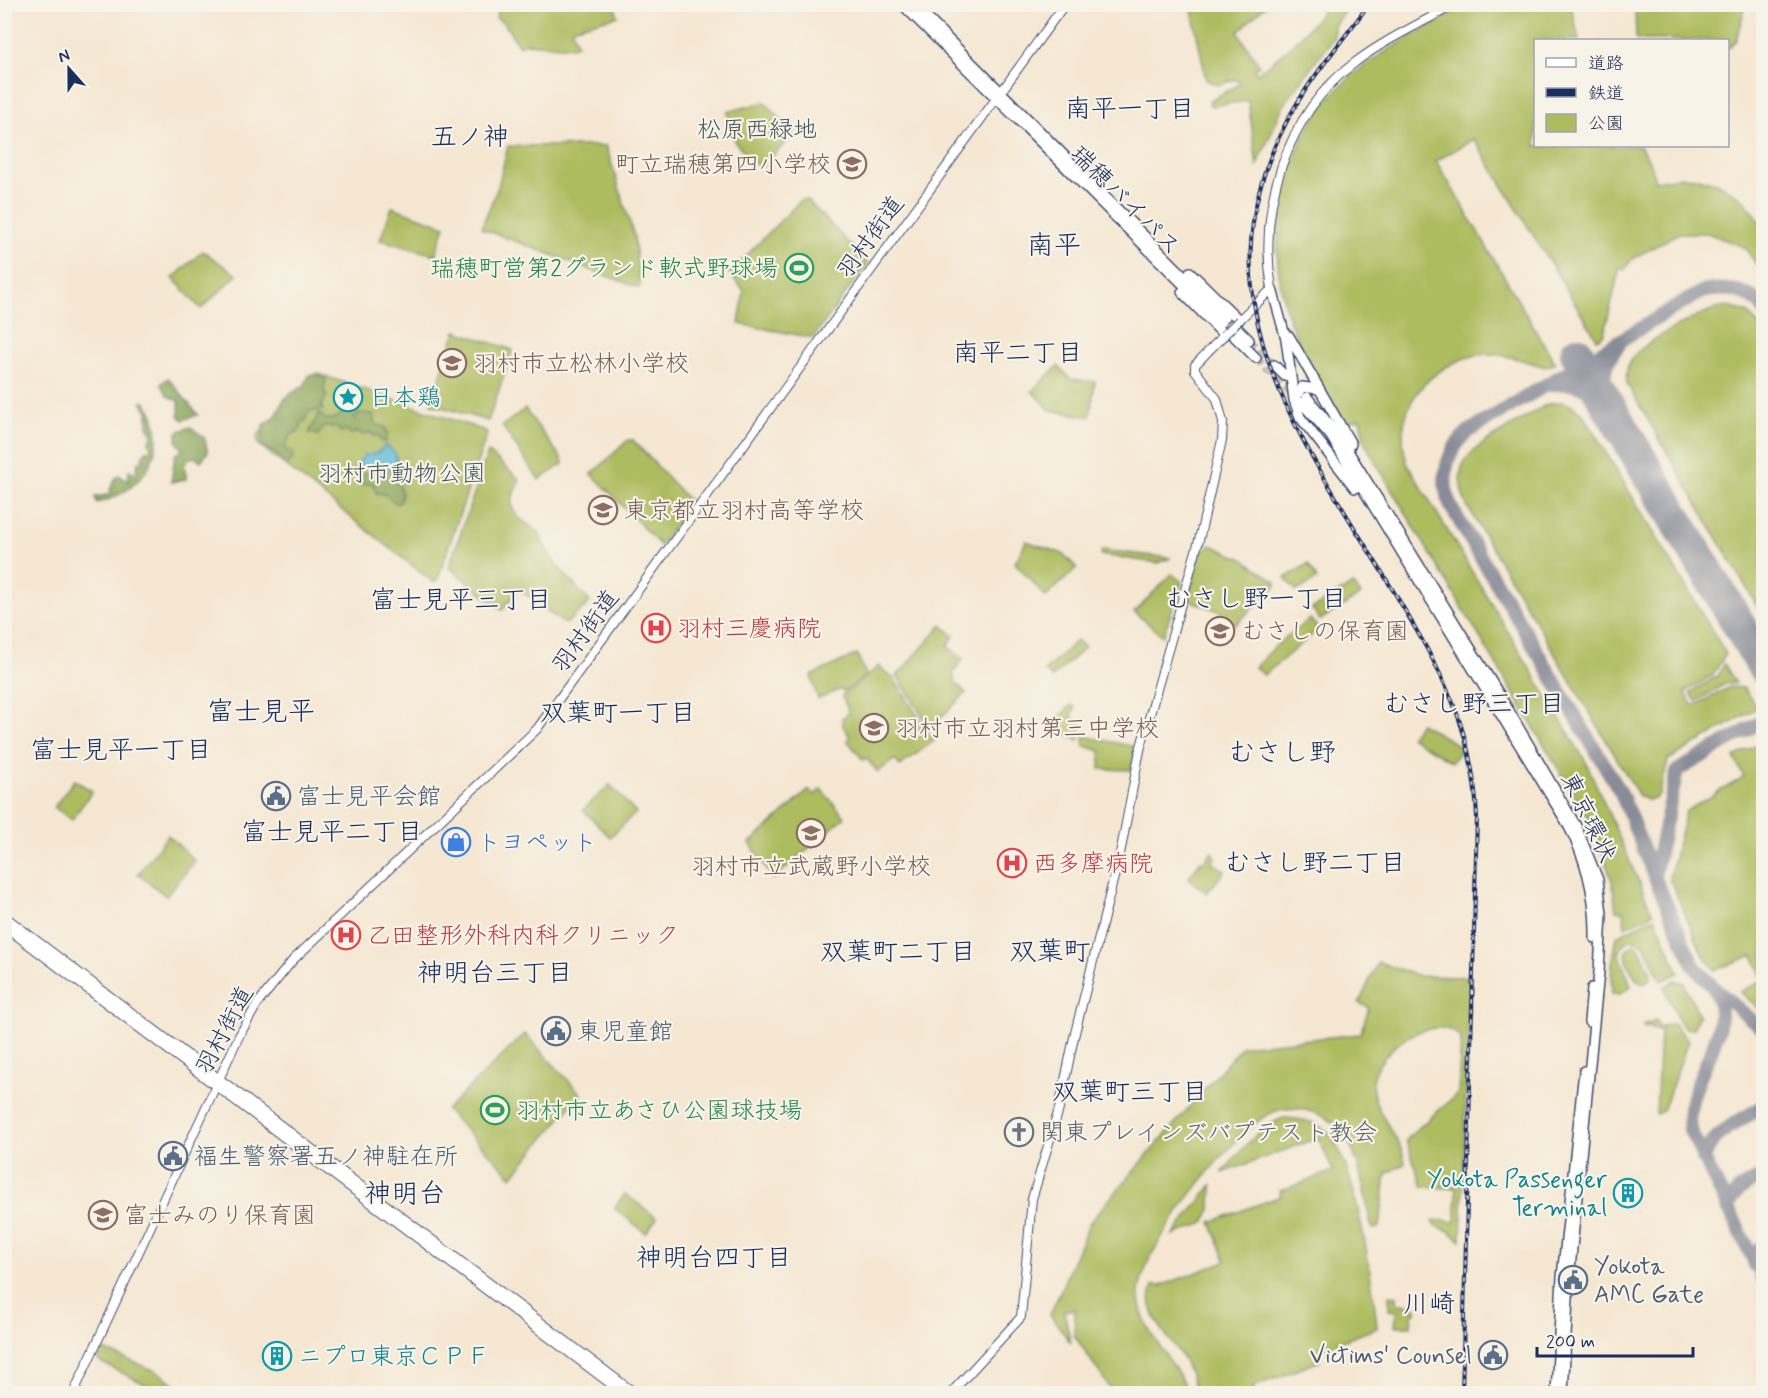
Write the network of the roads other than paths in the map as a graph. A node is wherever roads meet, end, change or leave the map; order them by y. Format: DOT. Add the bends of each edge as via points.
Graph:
graph roads {
  1 [pos="902,4"];
  2 [pos="913,4"];
  3 [pos="1065,4"];
  4 [pos="1456,4"];
  5 [pos="998,95"];
  6 [pos="1053,143"];
  7 [pos="1085,187"];
  8 [pos="1272,289"];
  9 [pos="1233,330"];
  10 [pos="1249,340"];
  11 [pos="1256,358"];
  12 [pos="1274,365"];
  13 [pos="1285,376"];
  14 [pos="1318,389"];
  15 [pos="1301,400"];
  16 [pos="1409,551"];
  17 [pos="4,916"];
  18 [pos="4,926"];
  19 [pos="220,1078"];
  20 [pos="216,1087"];
  21 [pos="73,1394"];
  22 [pos="624,1394"];
  23 [pos="636,1394"];
  24 [pos="950,1394"];
  25 [pos="1556,1394"];
  26 [pos="1563,1394"];
  1 -- 5 [label="highway, 瑞穂バイパス"];
  2 -- 5 [label="highway, 瑞穂バイパス"];
  3 -- 5 [label="main road, 羽村街道"];
  4 -- 8 [label="main road" via="1352,64 1323,92 1302,122 1283,161 1270,212"];
  5 -- 6 [label="highway, 瑞穂バイパス"];
  5 -- 7 [label="highway, 瑞穂バイパス"];
  5 -- 19 [label="main road, 羽村街道" via="537,729 277,976 246,1022"];
  6 -- 7 [label="highway, 瑞穂バイパス" via="1223,319"];
  6 -- 9 [label="highway" via="1117,199"];
  7 -- 9 [label="highway" via="1090,198"];
  8 -- 9 [label="main road"];
  8 -- 14 [label="highway" via="1294,348"];
  8 -- 15 [label="highway, 東京環状"];
  9 -- 10 [label="highway"];
  9 -- 11 [label="highway"];
  9 -- 24 [label="main road" via="1195,365 1220,408 1222,440 1199,540 1140,750 1121,849 1059,1109 1032,1198 1021,1317"];
  12 -- 13 [label="highway"];
  14 -- 15 [label="highway" via="1302,387"];
  14 -- 16 [label="highway" via="1393,515"];
  15 -- 16 [label="highway, 東京環状" via="1340,438"];
  15 -- 25 [label="highway, 東京環状" via="1307,429 1350,481 1396,556 1435,607 1570,826 1584,858 1592,893 1595,948 1562,1277"];
  16 -- 26 [label="highway, 東京環状" via="1576,826 1598,880 1602,914 1599,972 1569,1279"];
  17 -- 19 [label="main road"];
  18 -- 20 [label="main road"];
  19 -- 20 [label="main road, 羽村街道"];
  19 -- 23 [label="main road"];
  20 -- 21 [label="main road, 羽村街道"];
  20 -- 22 [label="main road"];
}
